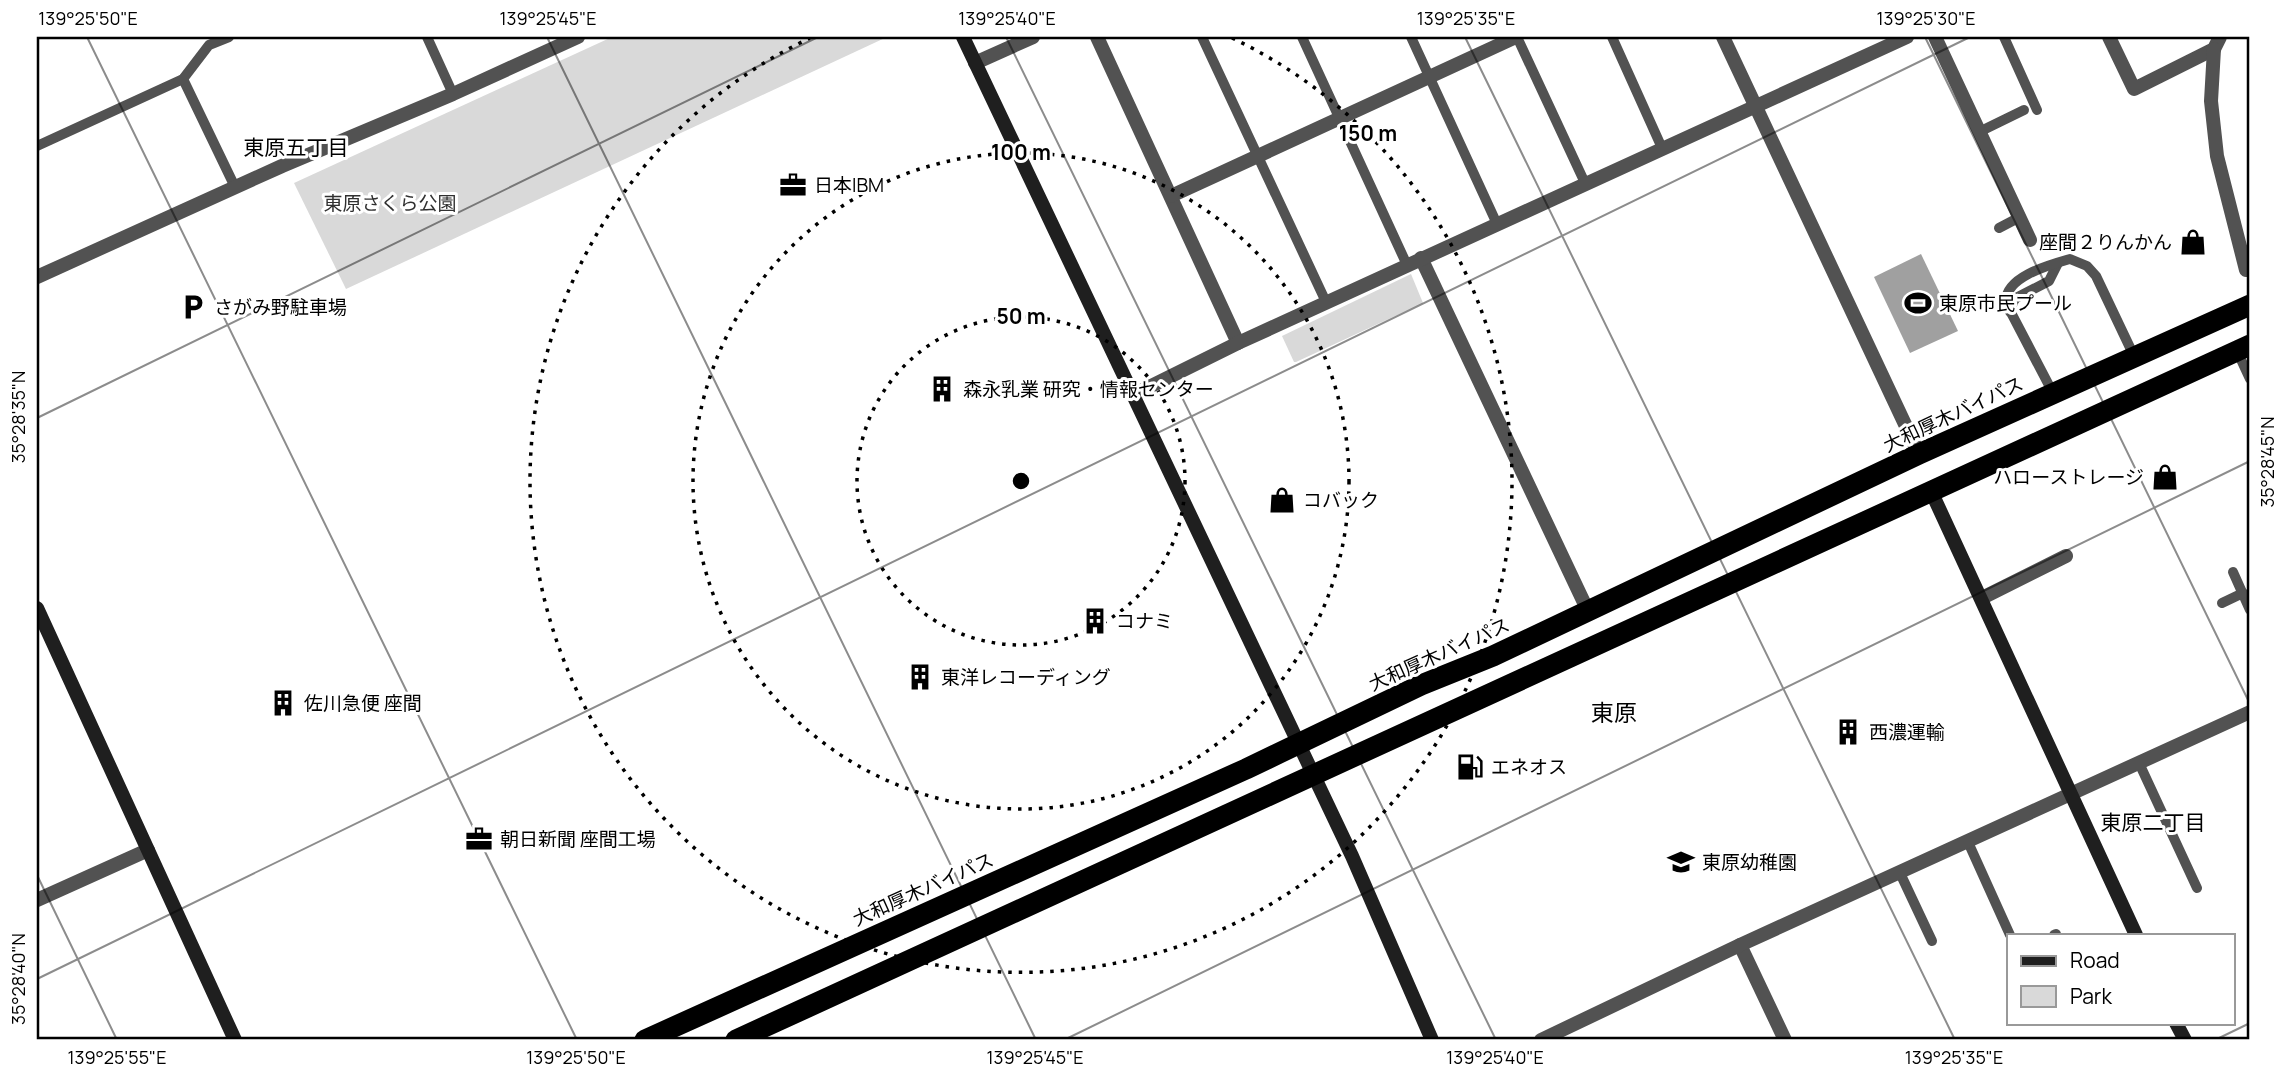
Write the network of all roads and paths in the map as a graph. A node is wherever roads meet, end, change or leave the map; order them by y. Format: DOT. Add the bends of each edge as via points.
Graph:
graph roads {
  1 [pos="229,37"];
  2 [pos="427,37"];
  3 [pos="578,37"];
  4 [pos="963,37"];
  5 [pos="1033,37"];
  6 [pos="1097,37"];
  7 [pos="1202,37"];
  8 [pos="1302,37"];
  9 [pos="1411,37"];
  10 [pos="1517,37"];
  11 [pos="1612,37"];
  12 [pos="1723,37"];
  13 [pos="1935,37"];
  14 [pos="2004,37"];
  15 [pos="2109,37"];
  16 [pos="1901,38"];
  17 [pos="207,41"];
  18 [pos="2217,43"];
  19 [pos="975,63"];
  20 [pos="1430,77"];
  21 [pos="183,79"];
  22 [pos="453,94"];
  23 [pos="1756,107"];
  24 [pos="2024,110"];
  25 [pos="2037,110"];
  26 [pos="1339,118"];
  27 [pos="1981,131"];
  28 [pos="37,146"];
  29 [pos="1662,148"];
  30 [pos="1258,156"];
  31 [pos="1585,183"];
  32 [pos="235,187"];
  33 [pos="1171,196"];
  34 [pos="2020,217"];
  35 [pos="1497,223"];
  36 [pos="1999,228"];
  37 [pos="2030,240"];
  38 [pos="1421,258"];
  39 [pos="1407,265"];
  40 [pos="2250,268"];
  41 [pos="37,277"];
  42 [pos="1326,302"];
  43 [pos="2250,305"];
  44 [pos="1238,342"];
  45 [pos="2244,348"];
  46 [pos="2134,356"];
  47 [pos="2250,379"];
  48 [pos="2053,394"];
  49 [pos="1133,395"];
  50 [pos="1919,454"];
  51 [pos="1931,491"];
  52 [pos="2066,556"];
  53 [pos="2233,572"];
  54 [pos="2242,593"];
  55 [pos="1982,598"];
  56 [pos="2222,603"];
  57 [pos="37,608"];
  58 [pos="2250,610"];
  59 [pos="1588,611"];
  60 [pos="2250,712"];
  61 [pos="1298,744"];
  62 [pos="2139,763"];
  63 [pos="1314,776"];
  64 [pos="2071,795"];
  65 [pos="1968,842"];
  66 [pos="148,849"];
  67 [pos="1900,873"];
  68 [pos="2197,888"];
  69 [pos="37,900"];
  70 [pos="2010,934"];
  71 [pos="2136,934"];
  72 [pos="1932,941"];
  73 [pos="1740,945"];
  74 [pos="2177,1024"];
  75 [pos="235,1040"];
  76 [pos="645,1040"];
  77 [pos="736,1040"];
  78 [pos="1432,1040"];
  79 [pos="1541,1040"];
  80 [pos="1785,1040"];
  81 [pos="2185,1040"];
  1 -- 17 [label="lane"];
  2 -- 22 [label="lane"];
  3 -- 22 [label="street"];
  4 -- 19 [label="street"];
  5 -- 19 [label="street"];
  6 -- 33 [label="street"];
  7 -- 30 [label="lane"];
  8 -- 26 [label="lane"];
  9 -- 20 [label="lane"];
  10 -- 20 [label="street"];
  10 -- 31 [label="lane"];
  11 -- 29 [label="lane"];
  12 -- 23 [label="street"];
  13 -- 27 [label="street"];
  14 -- 25 [label="lane"];
  15 -- 18 [label="street" via="2134,89"];
  16 -- 23 [label="street"];
  17 -- 21 [label="lane"];
  18 -- 40 [label="street" via="2211,101 2217,156 2246,271"];
  19 -- 49 [label="street"];
  20 -- 26 [label="street"];
  20 -- 35 [label="lane"];
  21 -- 28 [label="lane"];
  21 -- 32 [label="lane"];
  22 -- 32 [label="street"];
  23 -- 29 [label="street"];
  23 -- 50 [label="street"];
  24 -- 27 [label="lane"];
  26 -- 30 [label="street"];
  26 -- 39 [label="lane"];
  27 -- 34 [label="street"];
  29 -- 31 [label="street"];
  30 -- 33 [label="street"];
  30 -- 42 [label="lane"];
  31 -- 35 [label="street"];
  32 -- 41 [label="street"];
  33 -- 44 [label="street"];
  34 -- 36 [label="lane"];
  34 -- 37 [label="street"];
  35 -- 38 [label="street"];
  38 -- 39 [label="street"];
  38 -- 59 [label="street"];
  39 -- 42 [label="street"];
  42 -- 44 [label="street"];
  43 -- 46 [label="highway, 大和厚木バイパス"];
  44 -- 49 [label="street"];
  45 -- 47 [label="lane"];
  45 -- 51 [label="highway"];
  46 -- 48 [label="highway, 大和厚木バイパス"];
  46 -- 48 [label="lane" via="2092,271 2075,260 2011,284 2006,297 2011,312"];
  48 -- 50 [label="highway, 大和厚木バイパス"];
  49 -- 61 [label="street"];
  50 -- 59 [label="highway, 大和厚木バイパス"];
  51 -- 55 [label="street"];
  51 -- 63 [label="highway"];
  52 -- 55 [label="street"];
  53 -- 54 [label="lane"];
  54 -- 56 [label="lane"];
  54 -- 58 [label="lane"];
  55 -- 64 [label="street"];
  57 -- 66 [label="street"];
  59 -- 61 [label="highway, 大和厚木バイパス"];
  60 -- 62 [label="street"];
  61 -- 63 [label="street"];
  61 -- 76 [label="highway, 大和厚木バイパス"];
  62 -- 64 [label="street"];
  62 -- 68 [label="lane"];
  63 -- 77 [label="highway"];
  63 -- 78 [label="street"];
  64 -- 65 [label="street"];
  64 -- 71 [label="street"];
  65 -- 67 [label="street"];
  65 -- 70 [label="lane"];
  66 -- 69 [label="street"];
  66 -- 75 [label="street"];
  67 -- 72 [label="lane"];
  67 -- 73 [label="street"];
  73 -- 79 [label="street"];
  73 -- 80 [label="street"];
  74 -- 81 [label="street"];
}
